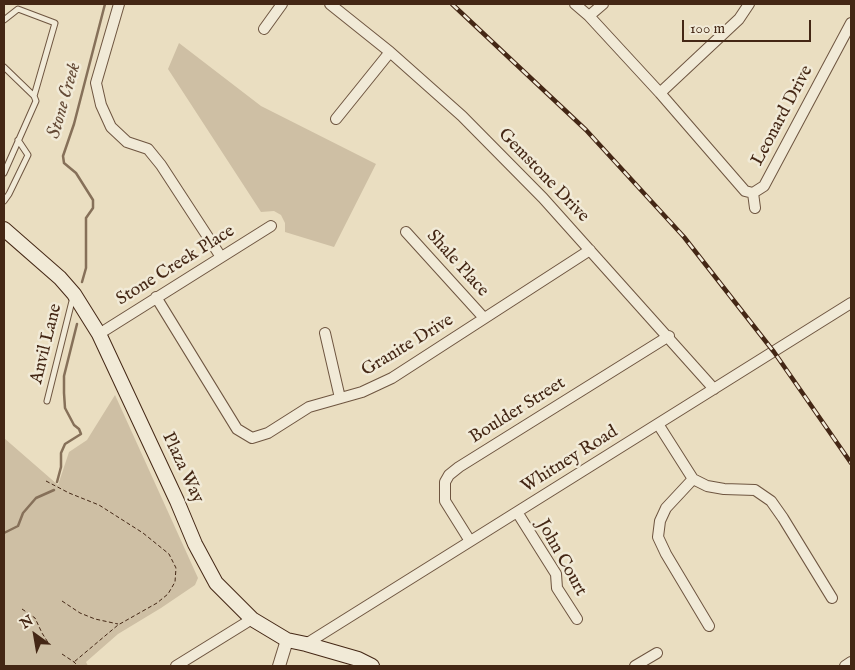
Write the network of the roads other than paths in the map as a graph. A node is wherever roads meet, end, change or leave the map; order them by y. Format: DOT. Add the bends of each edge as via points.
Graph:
graph roads {
  1 [pos="119,4"];
  2 [pos="282,4"];
  3 [pos="330,4"];
  4 [pos="575,4"];
  5 [pos="603,4"];
  6 [pos="749,4"];
  7 [pos="589,16"];
  8 [pos="4,20"];
  9 [pos="851,23"];
  10 [pos="264,29"];
  11 [pos="390,52"];
  12 [pos="4,67"];
  13 [pos="660,93"];
  14 [pos="34,96"];
  15 [pos="336,119"];
  16 [pos="18,140"];
  17 [pos="4,173"];
  18 [pos="754,193"];
  19 [pos="4,201"];
  20 [pos="755,208"];
  21 [pos="271,226"];
  22 [pos="4,229"];
  23 [pos="406,232"];
  24 [pos="590,250"];
  25 [pos="221,257"];
  26 [pos="74,294"];
  27 [pos="156,297"];
  28 [pos="851,303"];
  29 [pos="484,318"];
  30 [pos="99,334"];
  31 [pos="325,334"];
  32 [pos="669,336"];
  33 [pos="714,389"];
  34 [pos="340,398"];
  35 [pos="47,401"];
  36 [pos="658,424"];
  37 [pos="693,479"];
  38 [pos="517,512"];
  39 [pos="470,541"];
  40 [pos="832,598"];
  41 [pos="252,619"];
  42 [pos="576,619"];
  43 [pos="709,626"];
  44 [pos="287,640"];
  45 [pos="306,644"];
  46 [pos="657,653"];
  47 [pos="851,662"];
  48 [pos="176,666"];
  49 [pos="279,666"];
  50 [pos="372,666"];
  51 [pos="635,666"];
  52 [pos="845,666"];
  1 -- 25 [label="street" via="96,83 101,105 111,127 126,142 148,149 161,165"];
  2 -- 10 [label="street"];
  3 -- 11 [label="street, Gemstone Drive"];
  4 -- 7 [label="street, Leonard Drive"];
  5 -- 7 [label="street"];
  6 -- 13 [label="street" via="739,20"];
  7 -- 13 [label="street, Leonard Drive"];
  8 -- 14 [label="lane" via="18,9 55,22"];
  9 -- 18 [label="street, Leonard Drive" via="764,186"];
  11 -- 15 [label="street"];
  11 -- 24 [label="street, Gemstone Drive" via="462,116 544,198"];
  12 -- 14 [label="lane"];
  13 -- 18 [label="street, Leonard Drive" via="745,191"];
  14 -- 16 [label="lane" via="36,101"];
  16 -- 17 [label="lane"];
  16 -- 19 [label="lane" via="28,155"];
  18 -- 20 [label="street"];
  21 -- 25 [label="street, Stone Creek Place"];
  22 -- 26 [label="main road, Plaza Way"];
  23 -- 29 [label="street, Shale Place"];
  24 -- 29 [label="street, Granite Drive"];
  24 -- 32 [label="street, Gemstone Drive"];
  25 -- 27 [label="street, Stone Creek Place"];
  26 -- 30 [label="main road, Plaza Way"];
  26 -- 35 [label="lane, Anvil Lane"];
  27 -- 30 [label="street, Stone Creek Place"];
  27 -- 34 [label="street, Granite Drive" via="237,429 252,438 268,433 309,407"];
  28 -- 33 [label="street, Whitney Road"];
  29 -- 34 [label="street, Granite Drive" via="392,378"];
  30 -- 41 [label="main road, Plaza Way" via="195,544 216,583"];
  31 -- 34 [label="street"];
  32 -- 33 [label="street, Gemstone Drive"];
  32 -- 39 [label="street, Boulder Street" via="449,475 445,482 445,501"];
  33 -- 36 [label="street, Whitney Road"];
  36 -- 37 [label="street"];
  36 -- 38 [label="street, Whitney Road"];
  37 -- 40 [label="street" via="707,486 755,490 771,501"];
  37 -- 43 [label="street" via="666,508 658,537"];
  38 -- 39 [label="street, Whitney Road"];
  38 -- 42 [label="street, John Court" via="556,574 557,588"];
  39 -- 45 [label="street, Whitney Road"];
  41 -- 44 [label="main road, Plaza Way"];
  41 -- 48 [label="street"];
  44 -- 45 [label="main road, Plaza Way"];
  44 -- 49 [label="street"];
  45 -- 50 [label="main road, Plaza Way"];
  46 -- 51 [label="street"];
  47 -- 52 [label="street"];
}
